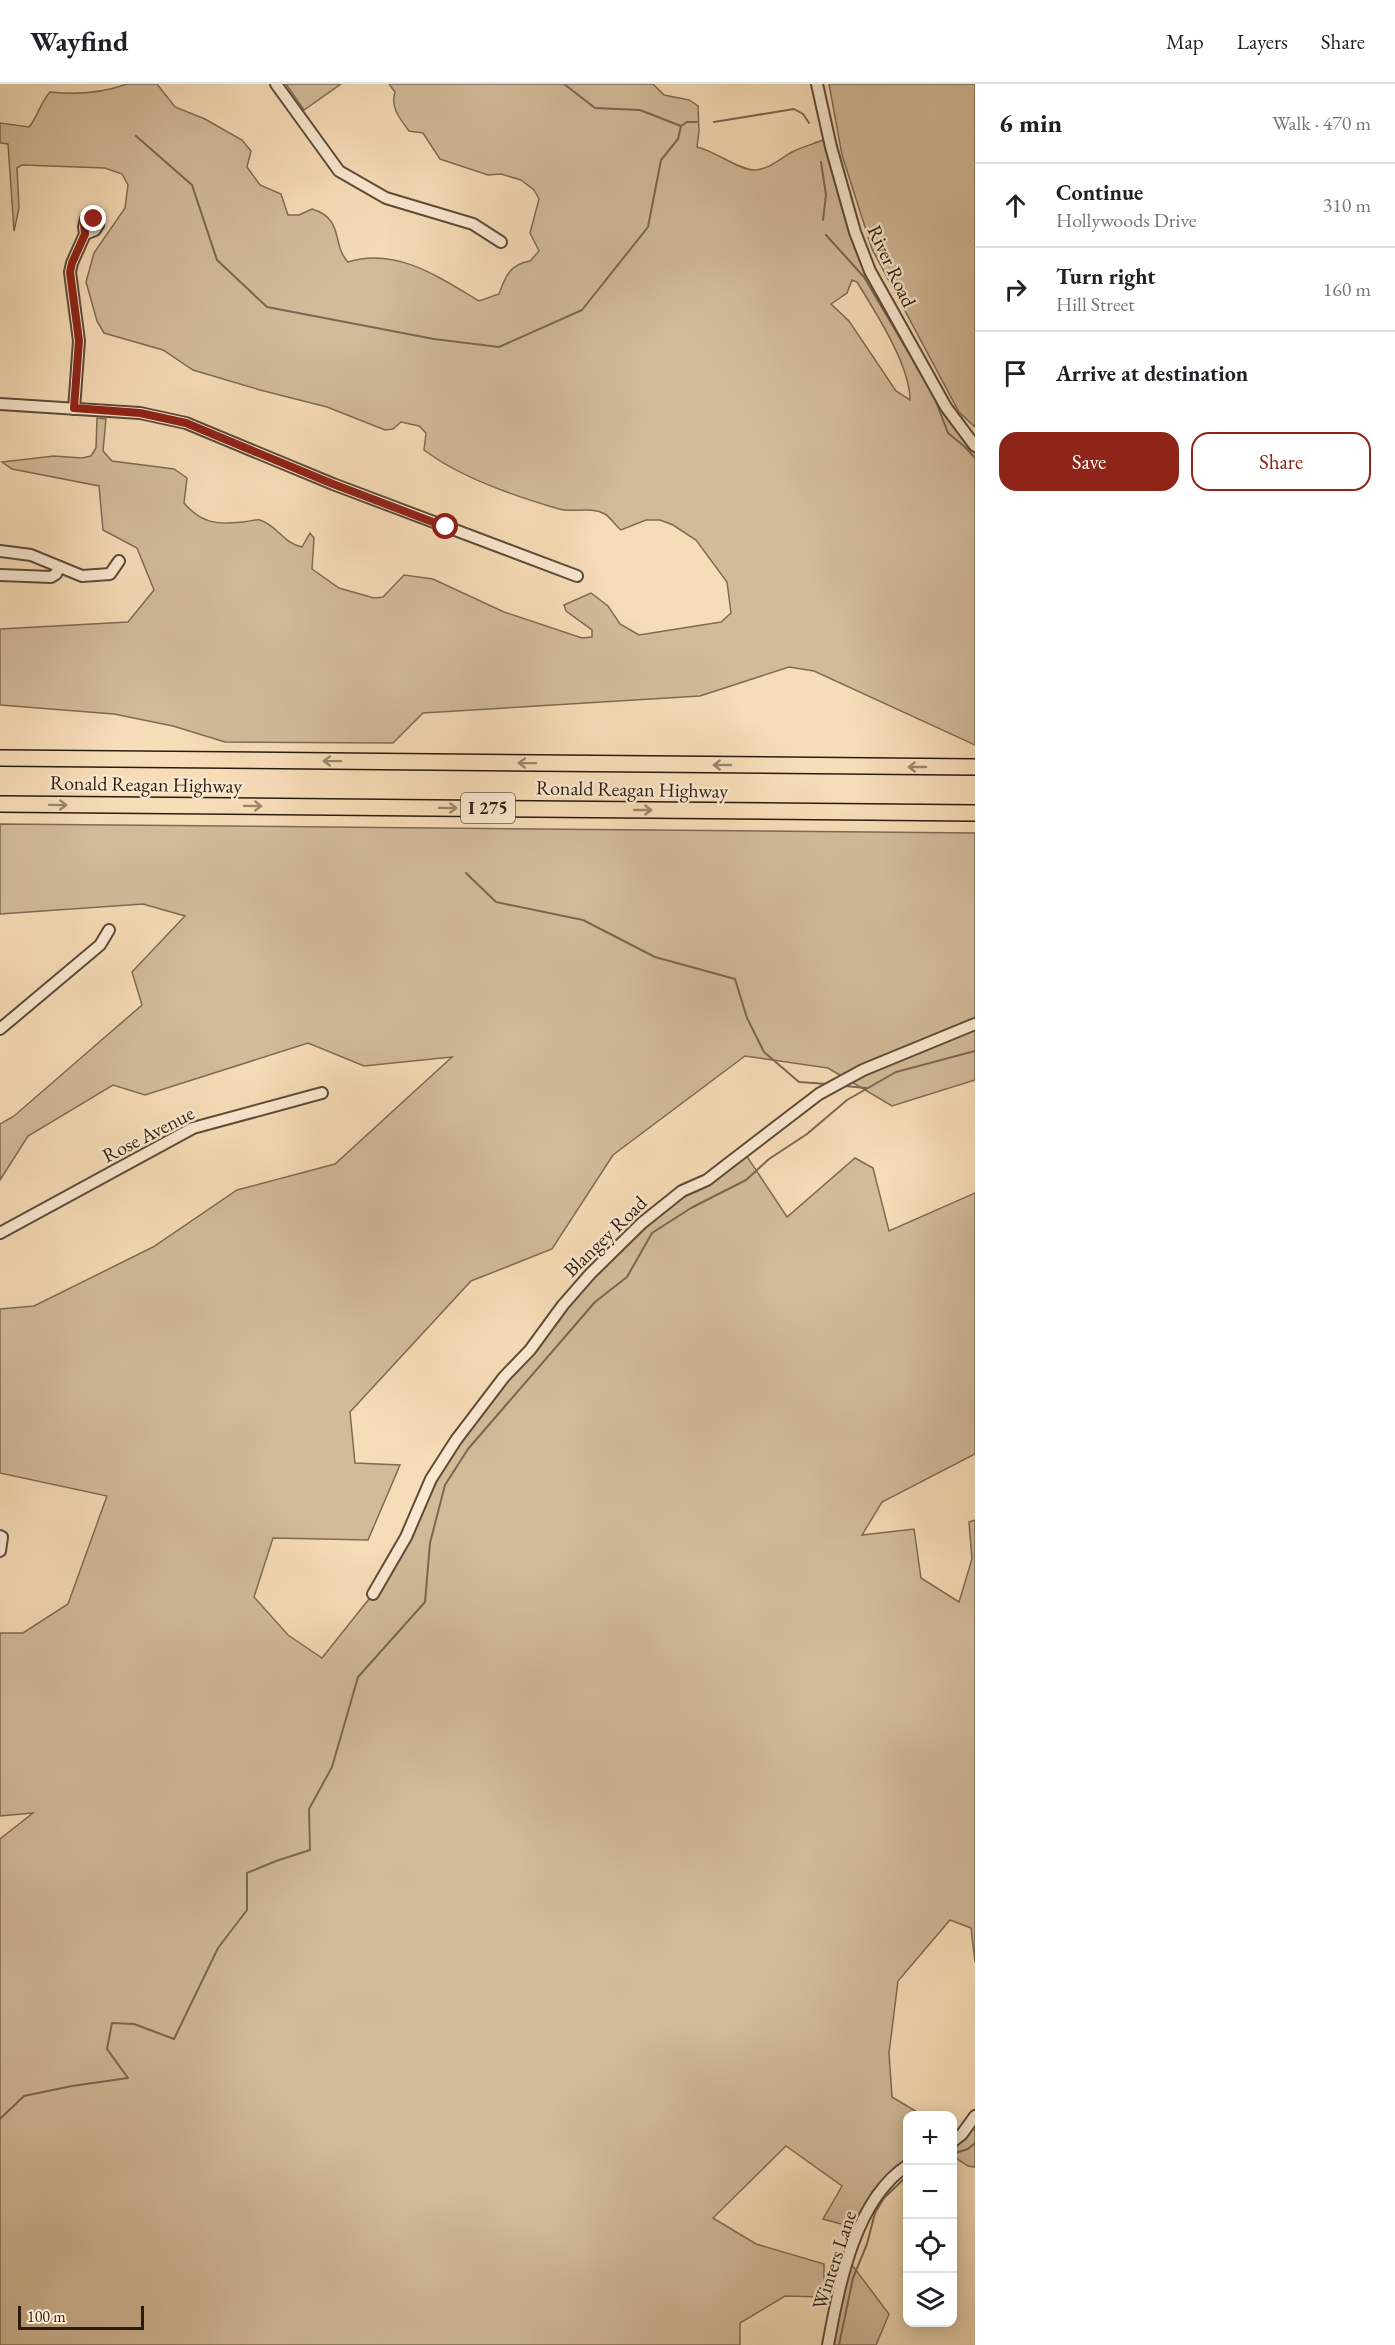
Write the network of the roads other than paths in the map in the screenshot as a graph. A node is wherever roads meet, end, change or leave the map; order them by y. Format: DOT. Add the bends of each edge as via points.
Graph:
graph roads {
  1 [pos="276,84"];
  2 [pos="817,84"];
  3 [pos="85,234"];
  4 [pos="501,242"];
  5 [pos="0,404"];
  6 [pos="74,408"];
  7 [pos="975,446"];
  8 [pos="0,551"];
  9 [pos="38,558"];
  10 [pos="119,561"];
  11 [pos="59,567"];
  12 [pos="0,575"];
  13 [pos="37,576"];
  14 [pos="577,576"];
  15 [pos="0,758"];
  16 [pos="975,767"];
  17 [pos="0,804"];
  18 [pos="975,813"];
  19 [pos="109,930"];
  20 [pos="975,1024"];
  21 [pos="0,1029"];
  22 [pos="322,1093"];
  23 [pos="0,1233"];
  24 [pos="0,1536"];
  25 [pos="0,1551"];
  26 [pos="373,1594"];
  27 [pos="975,2116"];
  28 [pos="957,2138"];
  29 [pos="903,2169"];
  30 [pos="828,2345"];
  1 -- 4 [label="street" via="343,174 389,199 473,224"];
  2 -- 7 [label="street, River Road" via="855,232 870,271 946,407"];
  3 -- 6 [label="street" via="70,272 79,341"];
  5 -- 6 [label="street"];
  6 -- 14 [label="street" via="140,413 186,423 333,484"];
  8 -- 9 [label="street"];
  9 -- 11 [label="street"];
  9 -- 13 [label="street"];
  10 -- 11 [label="street" via="113,573 94,576 77,575"];
  11 -- 13 [label="street" via="51,577"];
  12 -- 13 [label="street"];
  16 -- 15 [label="highway, Ronald Reagan Highway, one-way"];
  17 -- 18 [label="highway, Ronald Reagan Highway / I 275, one-way"];
  19 -- 21 [label="street" via="100,945"];
  20 -- 26 [label="street, Blangey Road" via="863,1070 819,1094 707,1180 682,1191 642,1223 563,1305 456,1440 431,1479 406,1537"];
  22 -- 23 [label="street, Rose Avenue" via="193,1128"];
  24 -- 25 [label="street"];
  27 -- 28 [label="street"];
  29 -- 30 [label="street, Winters Lane" via="879,2193 861,2224"];
}
